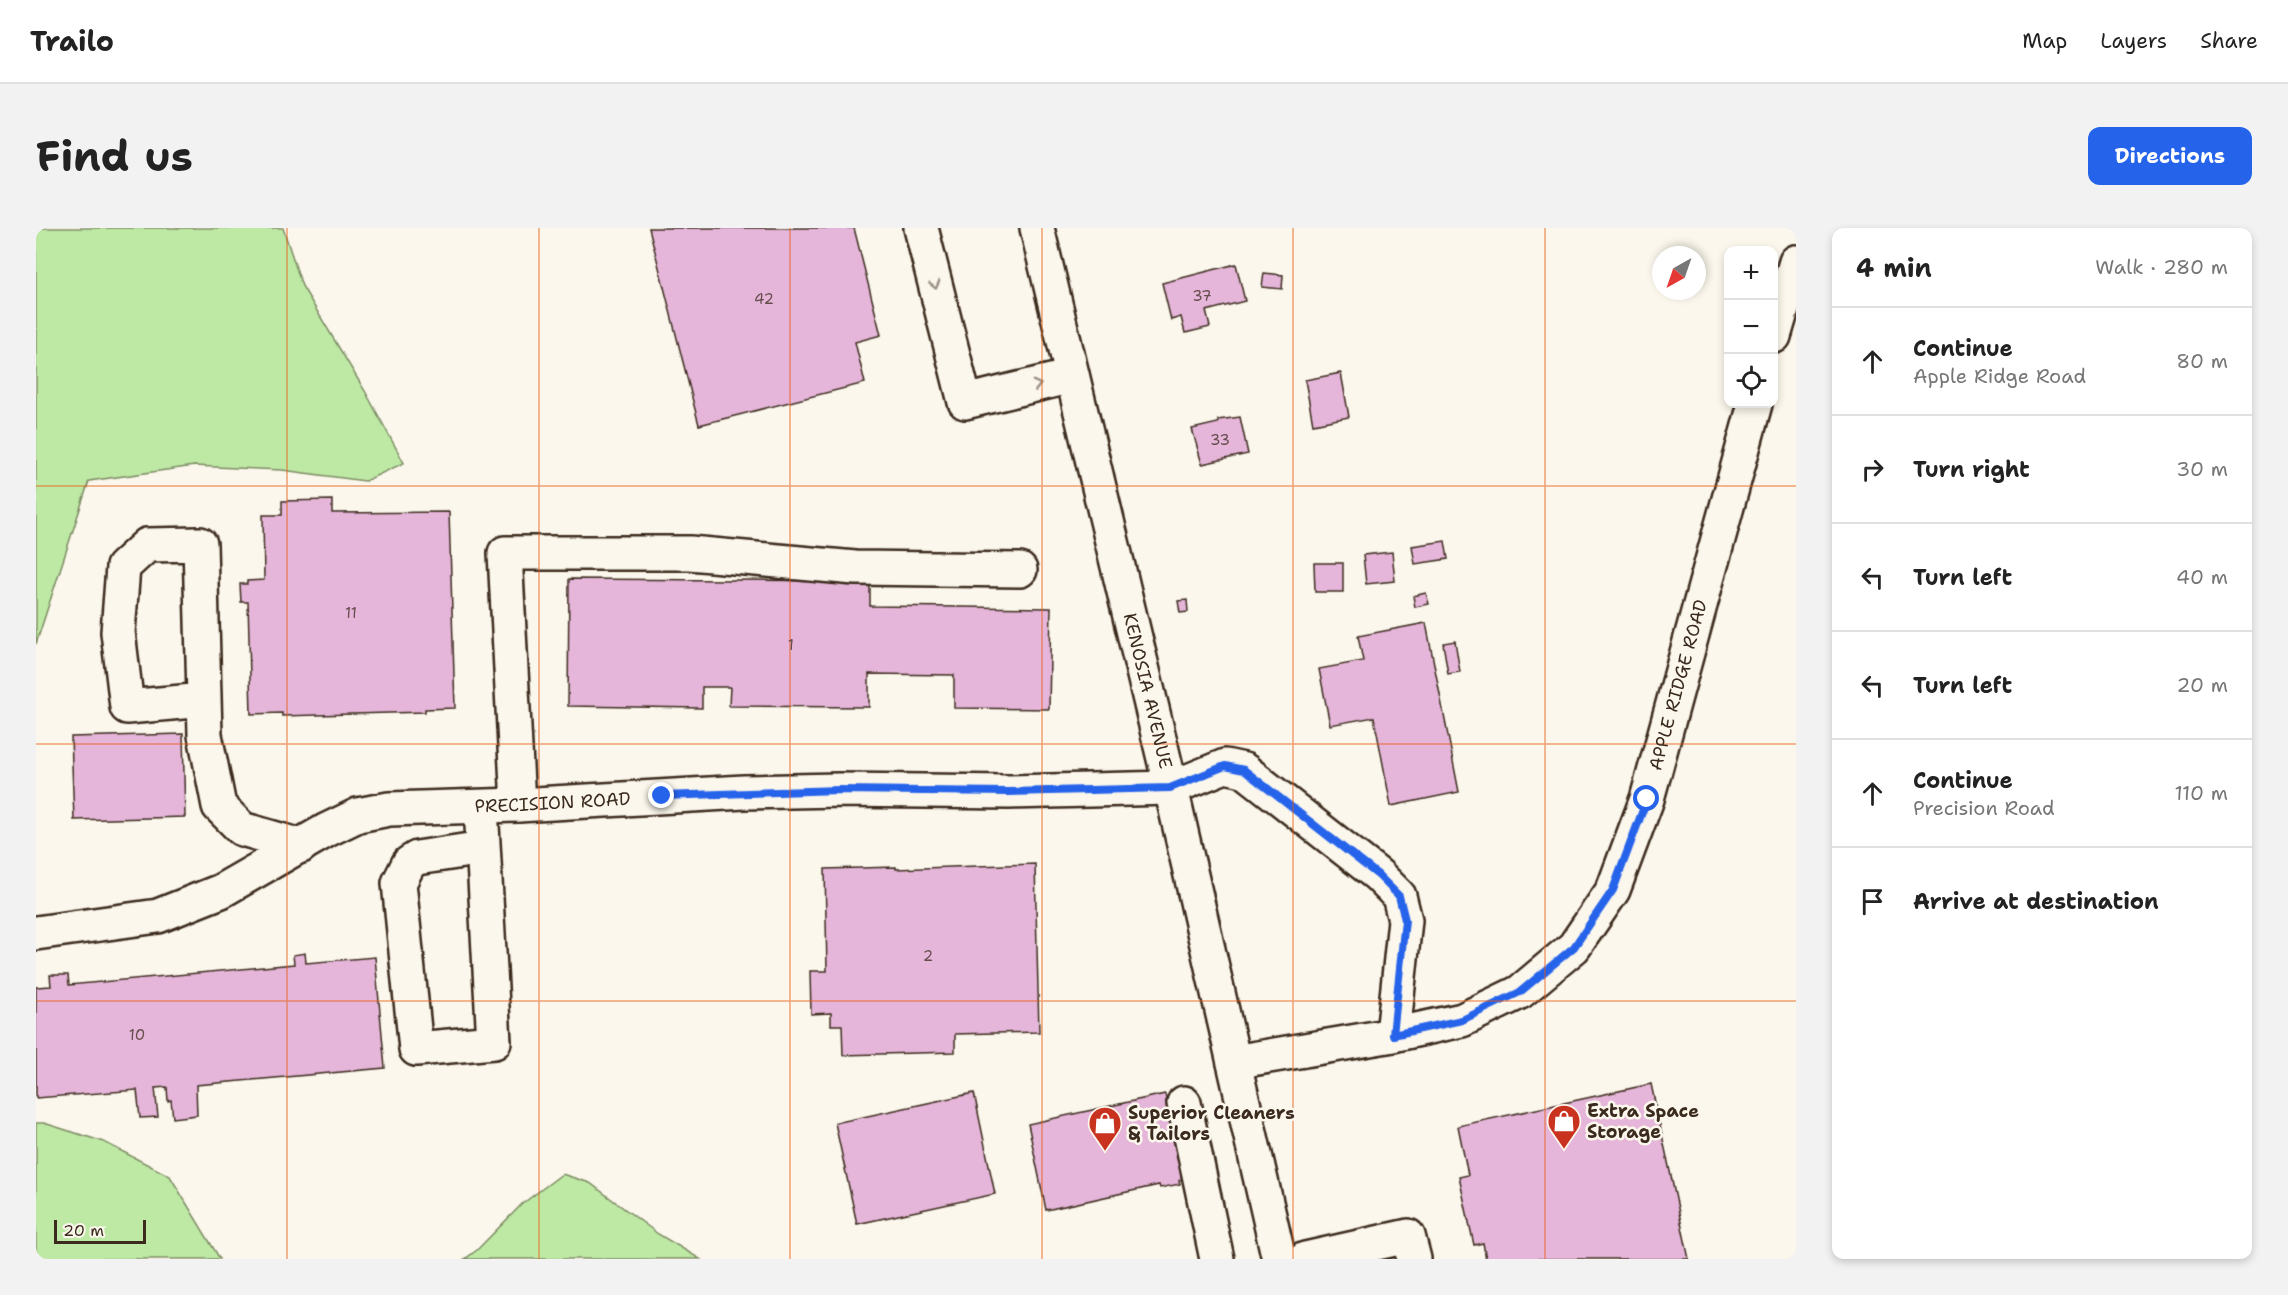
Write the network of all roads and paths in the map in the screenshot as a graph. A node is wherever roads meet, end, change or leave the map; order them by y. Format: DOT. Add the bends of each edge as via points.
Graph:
graph roads {
  1 [pos="921,228"];
  2 [pos="1037,228"];
  3 [pos="1796,262"];
  4 [pos="1778,320"];
  5 [pos="1072,376"];
  6 [pos="1754,408"];
  7 [pos="1020,570"];
  8 [pos="204,700"];
  9 [pos="1170,788"];
  10 [pos="518,806"];
  11 [pos="481,807"];
  12 [pos="301,846"];
  13 [pos="483,848"];
  14 [pos="36,933"];
  15 [pos="1393,1035"];
  16 [pos="1234,1062"];
  17 [pos="1184,1103"];
  18 [pos="1217,1259"];
  19 [pos="1279,1259"];
  20 [pos="1305,1259"];
  21 [pos="1414,1259"];
  1 -- 5 [label="street, one-way" via="965,402"];
  2 -- 5 [label="street, KENOSIA AVENUE"];
  3 -- 4 [label="street"];
  5 -- 9 [label="street, KENOSIA AVENUE"];
  6 -- 15 [label="street, APPLE RIDGE ROAD" via="1647,799 1613,890 1574,947 1520,992 1462,1020"];
  7 -- 10 [label="street" via="855,568 690,553 505,553"];
  8 -- 8 [label="street" via="200,544 147,545 123,567 118,632 127,708"];
  8 -- 12 [label="street" via="205,735 219,806 242,829"];
  9 -- 10 [label="street, PRECISION ROAD" via="744,792"];
  9 -- 15 [label="street" via="1225,766 1244,770 1378,875 1399,896 1405,920"];
  9 -- 16 [label="street, KENOSIA AVENUE"];
  10 -- 11 [label="street, PRECISION ROAD"];
  11 -- 12 [label="street, PRECISION ROAD" via="390,809 358,815"];
  11 -- 13 [label="street"];
  12 -- 14 [label="street, PRECISION ROAD" via="221,891 158,916"];
  13 -- 13 [label="street" via="494,1042 416,1049 399,883 409,863 417,858"];
  15 -- 16 [label="street, APPLE RIDGE ROAD"];
  16 -- 19 [label="street, KENOSIA AVENUE"];
  17 -- 18 [label="street"];
  20 -- 21 [label="street" via="1408,1236"];
}
